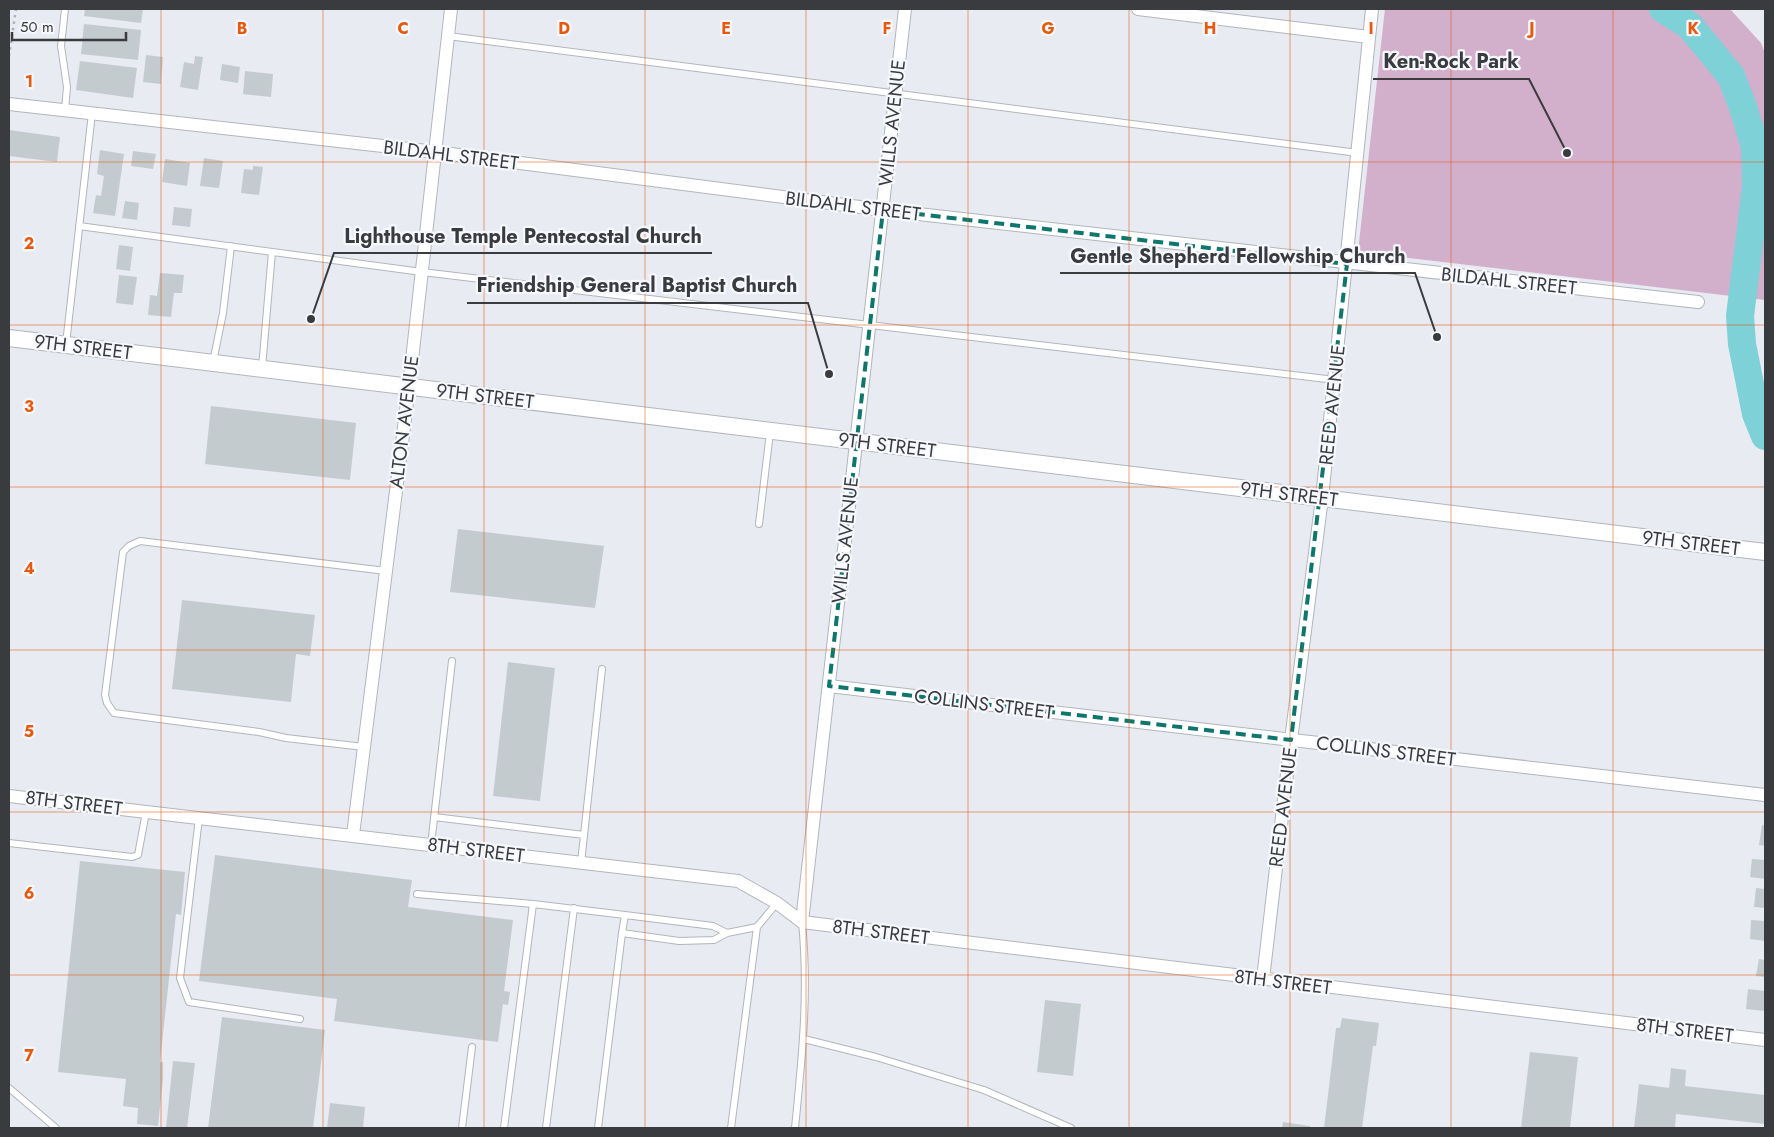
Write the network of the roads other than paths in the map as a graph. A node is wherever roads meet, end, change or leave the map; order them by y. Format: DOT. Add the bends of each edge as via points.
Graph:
graph roads {
  1 [pos="65,9"];
  2 [pos="451,9"];
  3 [pos="905,9"];
  4 [pos="1138,9"];
  5 [pos="1372,9"];
  6 [pos="448,36"];
  7 [pos="1369,37"];
  8 [pos="896,94"];
  9 [pos="9,104"];
  10 [pos="64,110"];
  11 [pos="92,113"];
  12 [pos="436,152"];
  13 [pos="1358,152"];
  14 [pos="883,210"];
  15 [pos="79,226"];
  16 [pos="231,246"];
  17 [pos="272,252"];
  18 [pos="1347,264"];
  19 [pos="422,272"];
  20 [pos="1698,302"];
  21 [pos="870,325"];
  22 [pos="9,338"];
  23 [pos="66,345"];
  24 [pos="213,363"];
  25 [pos="262,369"];
  26 [pos="1335,380"];
  27 [pos="408,387"];
  28 [pos="771,431"];
  29 [pos="856,441"];
  30 [pos="1322,498"];
  31 [pos="759,524"];
  32 [pos="1765,552"];
  33 [pos="386,571"];
  34 [pos="452,661"];
  35 [pos="602,669"];
  36 [pos="829,686"];
  37 [pos="1291,740"];
  38 [pos="364,747"];
  39 [pos="1765,795"];
  40 [pos="9,796"];
  41 [pos="146,812"];
  42 [pos="434,817"];
  43 [pos="199,818"];
  44 [pos="584,835"];
  45 [pos="353,836"];
  46 [pos="9,842"];
  47 [pos="431,845"];
  48 [pos="581,862"];
  49 [pos="417,894"];
  50 [pos="777,902"];
  51 [pos="533,904"];
  52 [pos="574,908"];
  53 [pos="625,915"];
  54 [pos="802,922"];
  55 [pos="757,927"];
  56 [pos="622,933"];
  57 [pos="727,933"];
  58 [pos="1263,979"];
  59 [pos="300,1019"];
  60 [pos="804,1039"];
  61 [pos="1765,1040"];
  62 [pos="472,1047"];
  63 [pos="9,1088"];
  64 [pos="56,1128"];
  65 [pos="462,1128"];
  66 [pos="504,1128"];
  67 [pos="546,1128"];
  68 [pos="598,1128"];
  69 [pos="731,1128"];
  70 [pos="795,1128"];
  71 [pos="1072,1128"];
  1 -- 10 [label="lane" via="61,46 67,87"];
  2 -- 6 [label="street, ALTON AVENUE"];
  3 -- 8 [label="street, WILLS AVENUE"];
  4 -- 7 [label="street"];
  5 -- 7 [label="street, REED AVENUE"];
  6 -- 8 [label="lane"];
  6 -- 12 [label="street, ALTON AVENUE"];
  7 -- 13 [label="street, REED AVENUE"];
  8 -- 13 [label="lane"];
  8 -- 14 [label="street, WILLS AVENUE"];
  9 -- 10 [label="street, BILDAHL STREET"];
  10 -- 11 [label="street, BILDAHL STREET"];
  11 -- 12 [label="street, BILDAHL STREET"];
  11 -- 15 [label="lane"];
  12 -- 14 [label="street, BILDAHL STREET"];
  12 -- 19 [label="street, ALTON AVENUE"];
  13 -- 18 [label="street, REED AVENUE"];
  14 -- 18 [label="street, BILDAHL STREET"];
  14 -- 21 [label="street, WILLS AVENUE"];
  15 -- 16 [label="lane"];
  15 -- 23 [label="lane"];
  16 -- 17 [label="lane"];
  16 -- 24 [label="lane"];
  17 -- 19 [label="lane"];
  17 -- 25 [label="lane"];
  18 -- 20 [label="street, BILDAHL STREET"];
  18 -- 26 [label="street, REED AVENUE"];
  19 -- 21 [label="lane"];
  19 -- 27 [label="street, ALTON AVENUE"];
  21 -- 26 [label="lane"];
  21 -- 29 [label="street, WILLS AVENUE"];
  22 -- 23 [label="street, 9TH STREET"];
  23 -- 24 [label="street, 9TH STREET"];
  24 -- 25 [label="street, 9TH STREET"];
  25 -- 27 [label="street, 9TH STREET"];
  26 -- 30 [label="street, REED AVENUE"];
  27 -- 28 [label="street, 9TH STREET"];
  27 -- 33 [label="street, ALTON AVENUE"];
  28 -- 29 [label="street, 9TH STREET"];
  28 -- 31 [label="lane"];
  29 -- 30 [label="street, 9TH STREET"];
  29 -- 36 [label="street, WILLS AVENUE"];
  30 -- 32 [label="street, 9TH STREET"];
  30 -- 37 [label="street, REED AVENUE"];
  33 -- 38 [label="street, ALTON AVENUE"];
  33 -- 38 [label="lane" via="140,541 123,552 105,695 114,713"];
  34 -- 42 [label="lane"];
  35 -- 44 [label="lane"];
  36 -- 37 [label="street, COLLINS STREET"];
  36 -- 54 [label="street, WILLS AVENUE"];
  37 -- 39 [label="street, COLLINS STREET"];
  37 -- 58 [label="street, REED AVENUE"];
  38 -- 45 [label="street, ALTON AVENUE"];
  40 -- 41 [label="street, 8TH STREET"];
  41 -- 43 [label="street, 8TH STREET"];
  41 -- 46 [label="lane" via="138,856"];
  42 -- 44 [label="lane"];
  42 -- 47 [label="lane"];
  43 -- 45 [label="street, 8TH STREET"];
  43 -- 59 [label="lane" via="180,978 189,1002"];
  44 -- 48 [label="lane"];
  45 -- 47 [label="street, 8TH STREET"];
  47 -- 48 [label="street, 8TH STREET"];
  48 -- 50 [label="street, 8TH STREET" via="738,881"];
  49 -- 51 [label="lane"];
  50 -- 54 [label="street, 8TH STREET"];
  50 -- 55 [label="lane"];
  51 -- 52 [label="lane"];
  51 -- 66 [label="lane"];
  52 -- 53 [label="lane"];
  52 -- 67 [label="lane"];
  53 -- 56 [label="lane"];
  53 -- 57 [label="lane" via="713,926"];
  54 -- 58 [label="street, 8TH STREET"];
  54 -- 60 [label="lane" via="806,961"];
  55 -- 57 [label="lane"];
  55 -- 69 [label="lane"];
  56 -- 57 [label="lane" via="679,941 714,940"];
  56 -- 68 [label="lane"];
  58 -- 61 [label="street, 8TH STREET"];
  60 -- 70 [label="lane"];
  60 -- 71 [label="lane" via="984,1090"];
  62 -- 65 [label="lane"];
  63 -- 64 [label="lane"];
}
